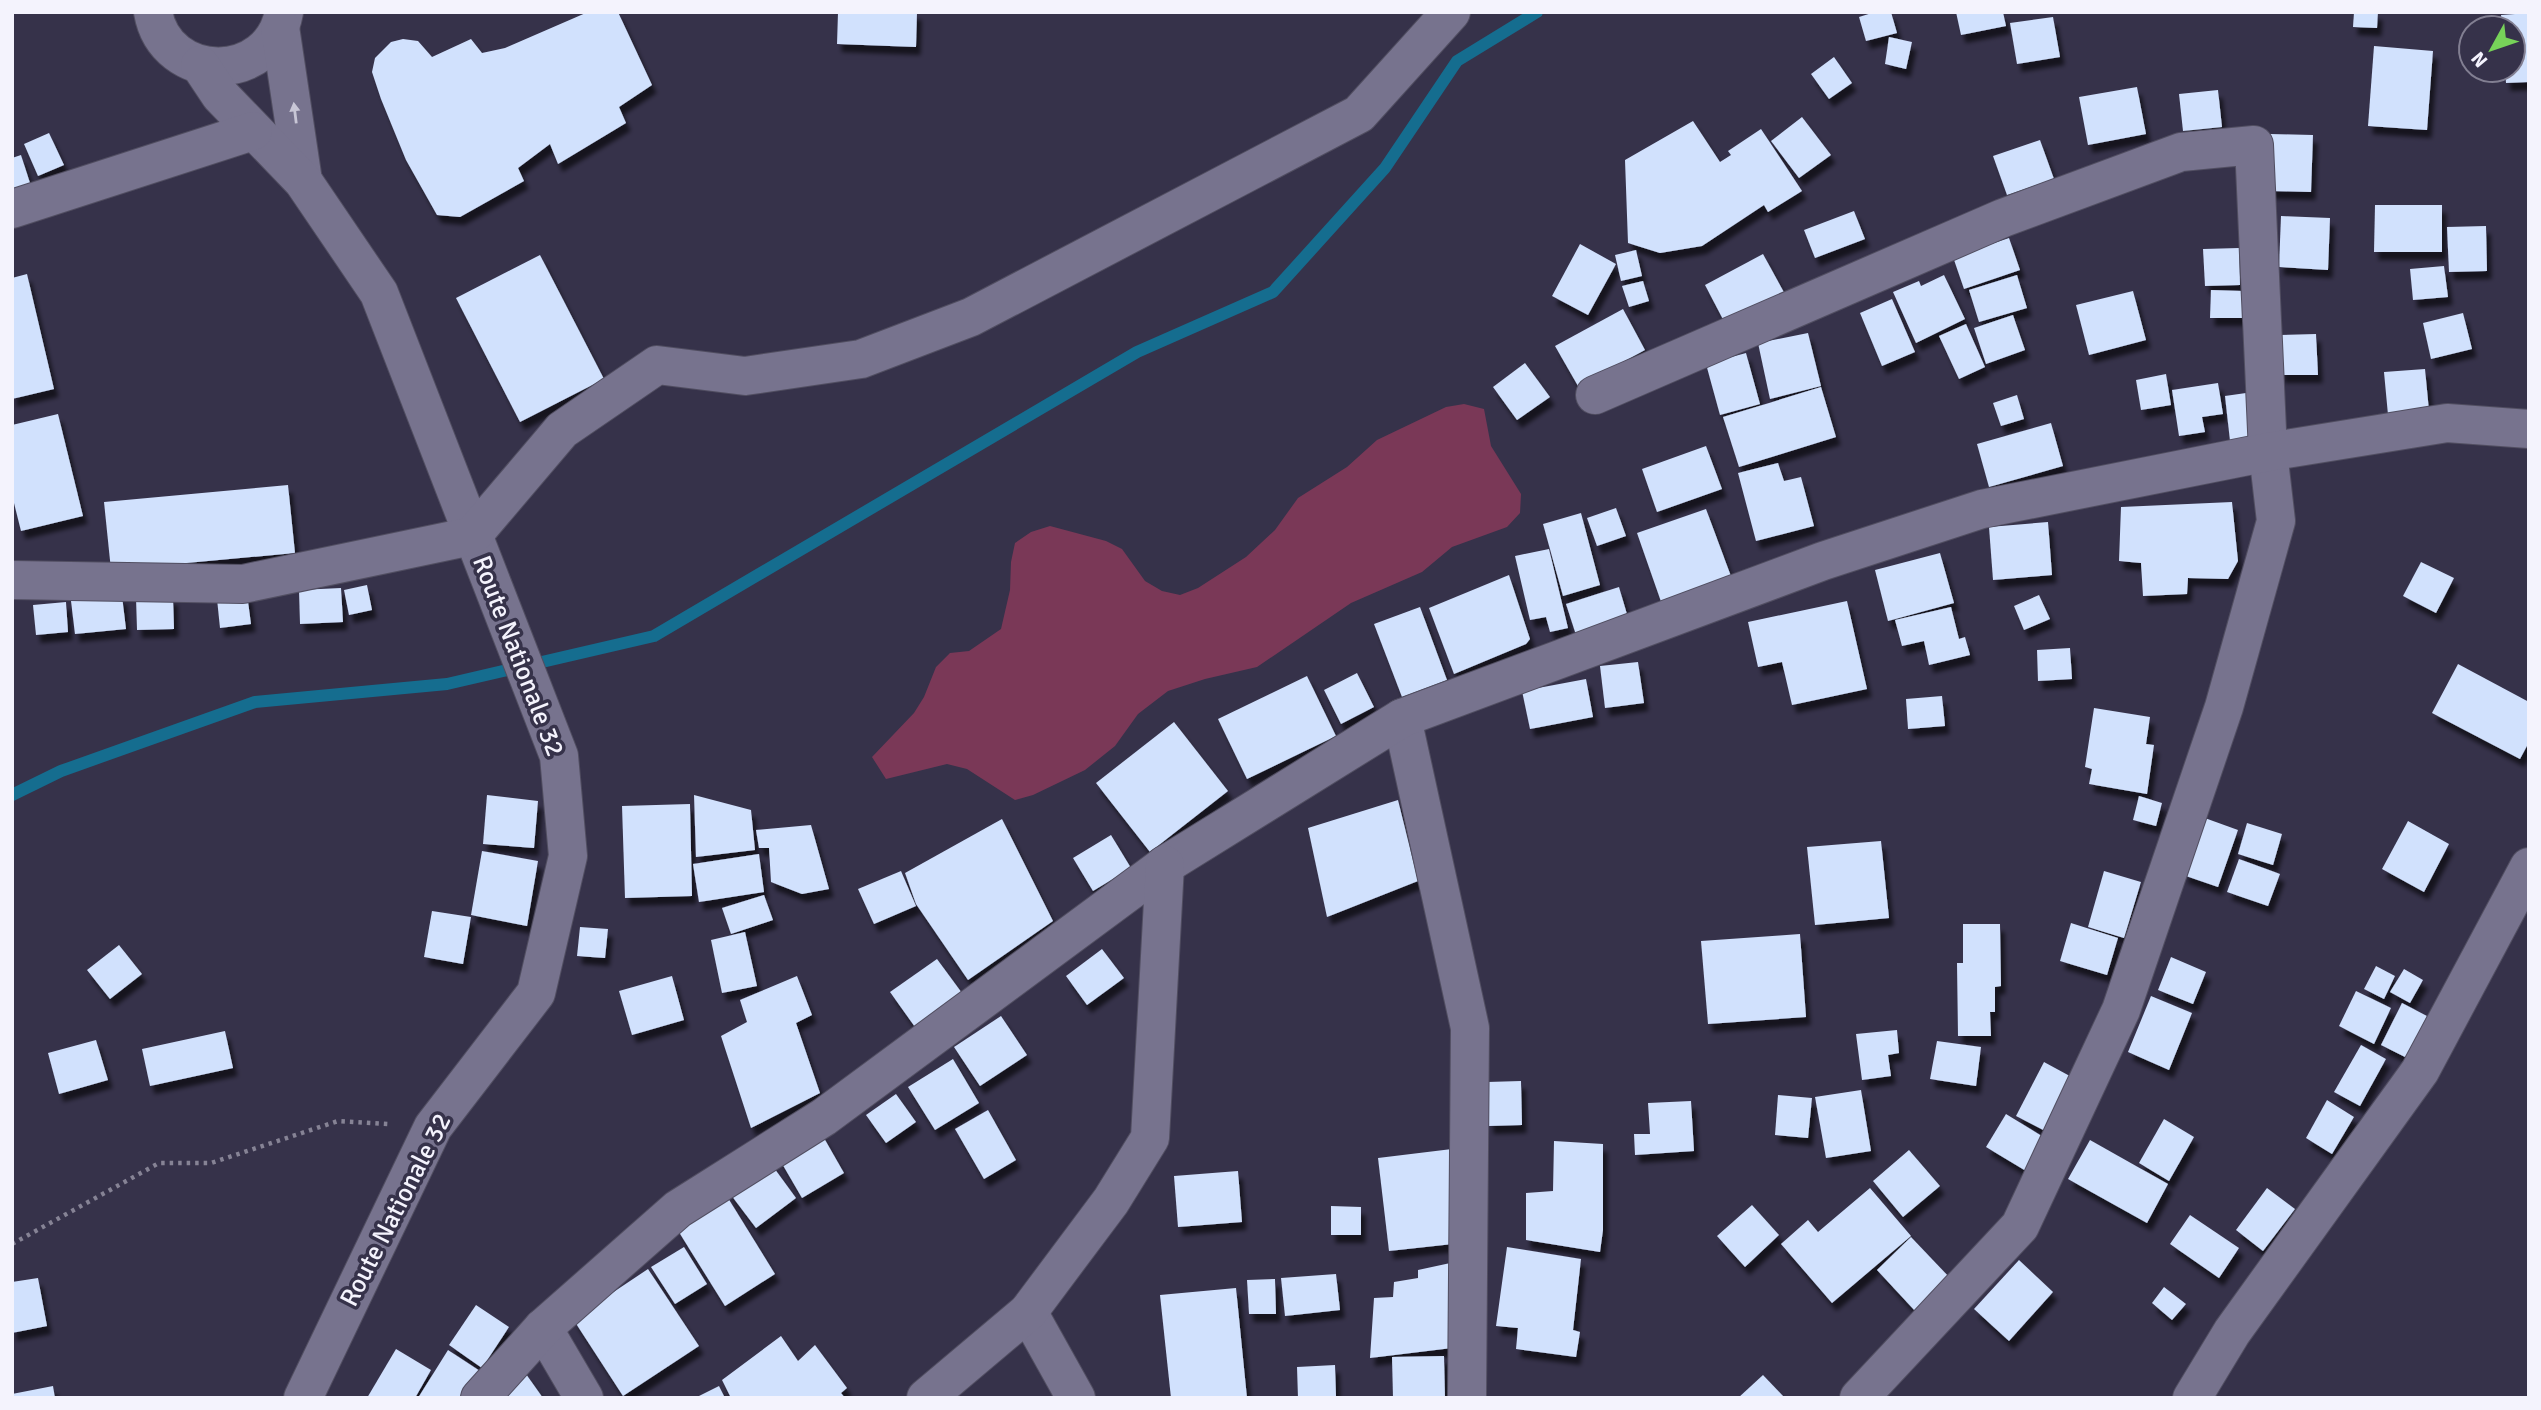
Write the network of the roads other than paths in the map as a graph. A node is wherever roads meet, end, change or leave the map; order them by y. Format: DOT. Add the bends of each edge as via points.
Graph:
graph roads {
  1 [pos="153,12"];
  2 [pos="1451,12"];
  3 [pos="282,19"];
  4 [pos="200,65"];
  5 [pos="253,131"];
  6 [pos="303,181"];
  7 [pos="12,209"];
  8 [pos="1595,395"];
  9 [pos="2529,429"];
  10 [pos="2268,452"];
  11 [pos="472,536"];
  12 [pos="12,580"];
  13 [pos="1402,718"];
  14 [pos="1165,865"];
  15 [pos="2529,867"];
  16 [pos="1028,1312"];
  17 [pos="543,1328"];
  18 [pos="303,1398"];
  19 [pos="480,1398"];
  20 [pos="584,1398"];
  21 [pos="926,1398"];
  22 [pos="1076,1398"];
  23 [pos="1466,1398"];
  24 [pos="1859,1398"];
  25 [pos="2192,1398"];
  1 -- 4 [label="street" via="165,41"];
  2 -- 11 [label="street" via="1359,114 971,317 861,359 745,376 657,365 562,430"];
  3 -- 4 [label="street" via="261,53 247,62 215,68"];
  6 -- 3 [label="street, Route Nationale 32, one-way"];
  4 -- 5 [label="street, Route Nationale 32"];
  5 -- 6 [label="street, Route Nationale 32"];
  5 -- 7 [label="street"];
  6 -- 11 [label="street, Route Nationale 32" via="379,293"];
  8 -- 10 [label="street" via="2003,218 2181,152 2254,145"];
  9 -- 10 [label="street" via="2447,423"];
  10 -- 13 [label="street" via="1982,509 1823,561"];
  10 -- 24 [label="street" via="2276,521 2224,707 2121,1010 2020,1226"];
  11 -- 12 [label="street" via="243,584"];
  11 -- 18 [label="street, Route Nationale 32" via="559,756 568,856 536,993 433,1127"];
  13 -- 14 [label="street"];
  13 -- 23 [label="street" via="1469,1028"];
  14 -- 16 [label="street" via="1150,1138 1111,1201"];
  14 -- 17 [label="street" via="824,1117 678,1209"];
  15 -- 25 [label="street" via="2420,1071 2232,1332"];
  16 -- 21 [label="street"];
  16 -- 22 [label="street"];
  17 -- 19 [label="street"];
  17 -- 20 [label="street"];
}
